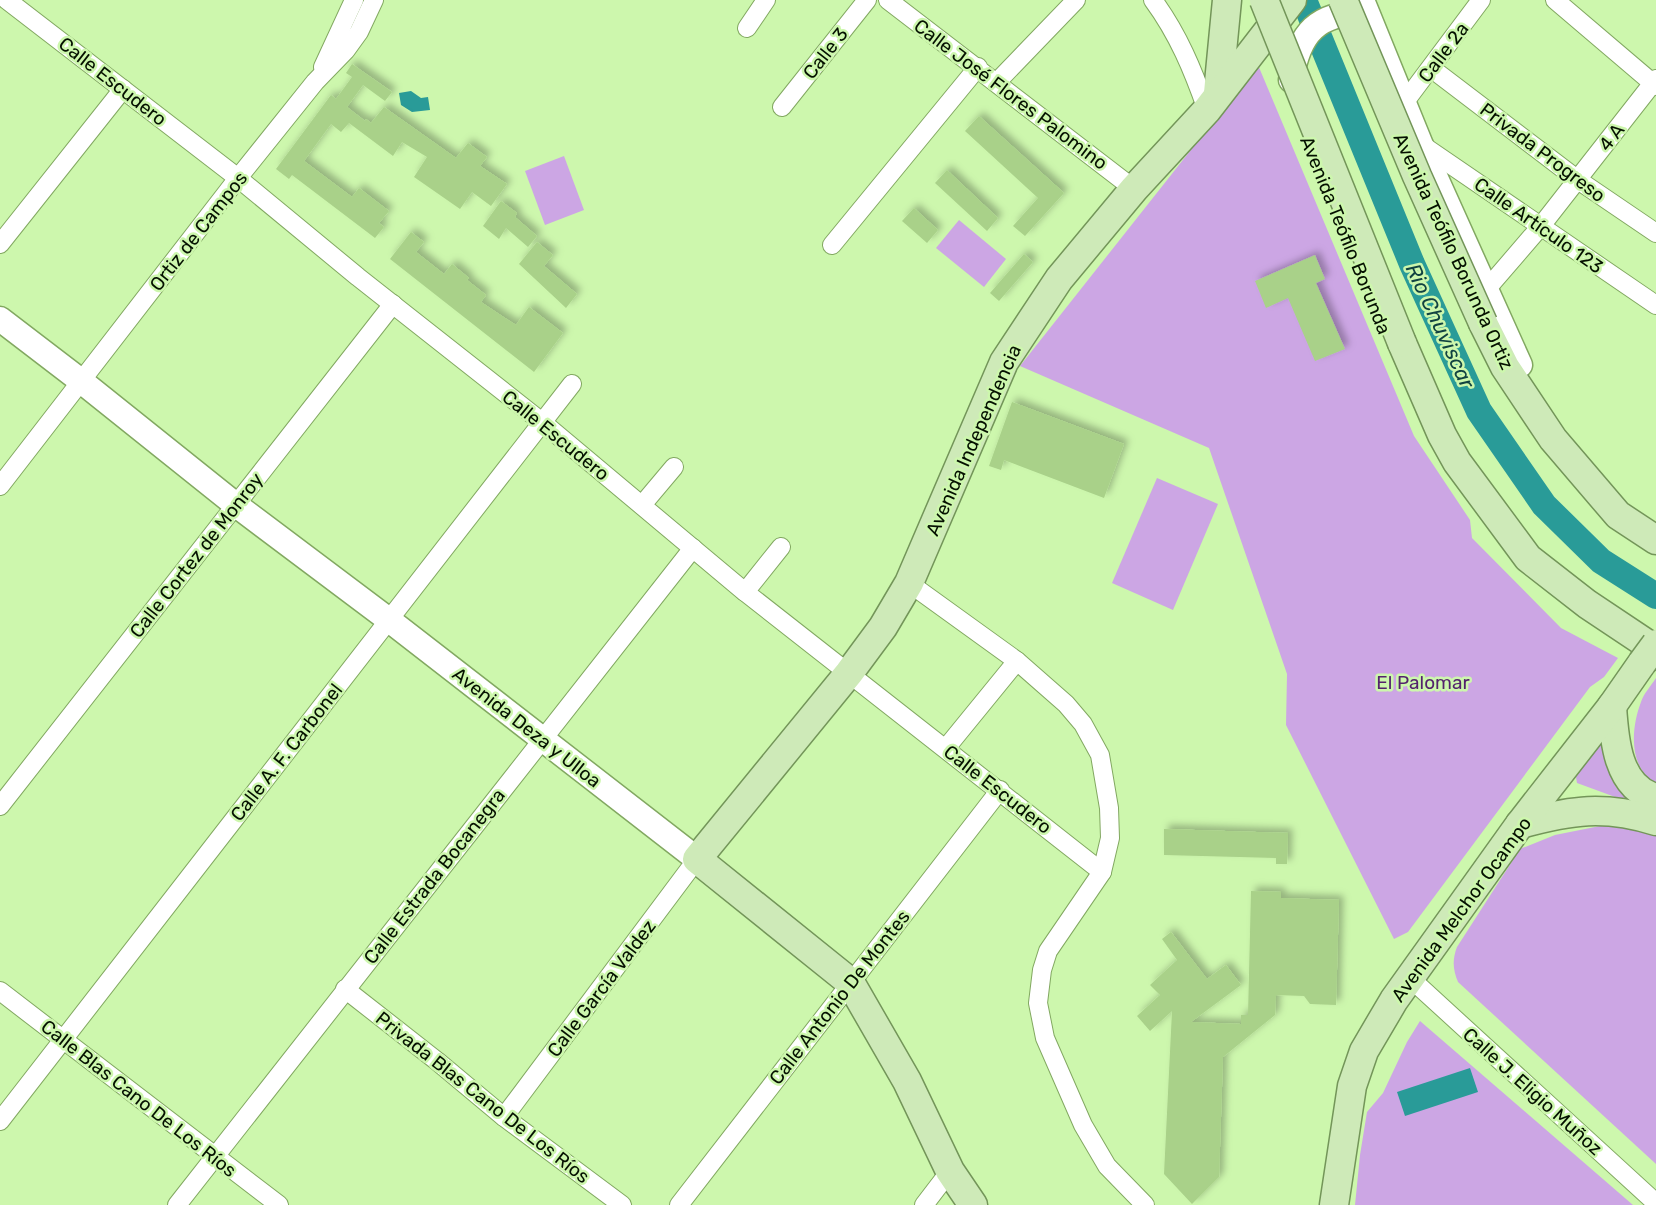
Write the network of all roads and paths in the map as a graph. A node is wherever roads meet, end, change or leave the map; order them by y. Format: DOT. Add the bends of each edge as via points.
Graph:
graph roads {
  1 [pos="7,0"];
  2 [pos="354,0"];
  3 [pos="374,0"];
  4 [pos="766,0"];
  5 [pos="867,0"];
  6 [pos="888,0"];
  7 [pos="1153,0"];
  8 [pos="1227,0"];
  9 [pos="1249,0"];
  10 [pos="1481,0"];
  11 [pos="1555,0"];
  12 [pos="1072,2"];
  13 [pos="1280,4"];
  14 [pos="1351,7"];
  15 [pos="747,27"];
  16 [pos="1265,35"];
  17 [pos="978,67"];
  18 [pos="1431,68"];
  19 [pos="315,82"];
  20 [pos="997,82"];
  21 [pos="1655,83"];
  22 [pos="123,89"];
  23 [pos="1289,94"];
  24 [pos="1213,102"];
  25 [pos="1404,103"];
  26 [pos="782,107"];
  27 [pos="1422,145"];
  28 [pos="238,178"];
  29 [pos="1578,180"];
  30 [pos="1134,188"];
  31 [pos="1541,226"];
  32 [pos="1656,233"];
  33 [pos="0,244"];
  34 [pos="832,245"];
  35 [pos="1485,291"];
  36 [pos="393,304"];
  37 [pos="1656,305"];
  38 [pos="0,319"];
  39 [pos="81,381"];
  40 [pos="572,384"];
  41 [pos="542,422"];
  42 [pos="1553,439"];
  43 [pos="1457,462"];
  44 [pos="674,467"];
  45 [pos="0,486"];
  46 [pos="236,505"];
  47 [pos="642,505"];
  48 [pos="1656,540"];
  49 [pos="781,547"];
  50 [pos="693,548"];
  51 [pos="909,583"];
  52 [pos="745,592"];
  53 [pos="389,620"];
  54 [pos="1651,652"];
  55 [pos="1017,661"];
  56 [pos="849,673"];
  57 [pos="1612,706"];
  58 [pos="541,740"];
  59 [pos="946,748"];
  60 [pos="1000,790"];
  61 [pos="1656,798"];
  62 [pos="0,806"];
  63 [pos="1656,821"];
  64 [pos="1520,824"];
  65 [pos="697,859"];
  66 [pos="1102,872"];
  67 [pos="1410,978"];
  68 [pos="850,982"];
  69 [pos="345,989"];
  70 [pos="0,991"];
  71 [pos="63,1039"];
  72 [pos="504,1117"];
  73 [pos="0,1121"];
  74 [pos="214,1155"];
  75 [pos="950,1171"];
  76 [pos="1656,1203"];
  77 [pos="177,1205"];
  78 [pos="279,1205"];
  79 [pos="622,1205"];
  80 [pos="678,1205"];
  81 [pos="924,1205"];
  82 [pos="973,1205"];
  83 [pos="1144,1205"];
  84 [pos="1334,1205"];
  1 -- 22 [label="street, Calle Escudero"];
  2 -- 19 [label="street, Ortiz de Campos"];
  3 -- 19 [label="street, Ortiz de Campos" via="353,41"];
  4 -- 15 [label="street"];
  5 -- 26 [label="street, Calle 3"];
  6 -- 17 [label="street, Calle José Flores Palomino"];
  7 -- 24 [label="street"];
  8 -- 24 [label="main road"];
  9 -- 16 [label="street, Avenida Teófilo Borunda"];
  10 -- 18 [label="street, Calle 2a"];
  11 -- 21 [label="street"];
  12 -- 20 [label="street"];
  13 -- 16 [label="main road, Avenida Independencia"];
  13 -- 43 [label="main road, Avenida Teófilo Borunda, bridge" via="1402,344"];
  14 -- 23 [label="street" via="1316,25 1300,46"];
  14 -- 25 [label="street"];
  14 -- 42 [label="main road, Avenida Teófilo Borunda Ortiz, bridge" via="1412,166 1483,323 1505,367"];
  16 -- 23 [label="street, Avenida Teófilo Borunda"];
  16 -- 24 [label="main road, Avenida Independencia"];
  17 -- 20 [label="street, Calle José Flores Palomino"];
  17 -- 34 [label="street"];
  18 -- 25 [label="street, Calle 2a"];
  18 -- 29 [label="street, Privada Progreso"];
  19 -- 28 [label="street, Ortiz de Campos"];
  20 -- 30 [label="street, Calle José Flores Palomino"];
  21 -- 29 [label="street, 4 A"];
  22 -- 28 [label="street, Calle Escudero"];
  22 -- 33 [label="street"];
  23 -- 43 [label="street, Avenida Teófilo Borunda" via="1425,426"];
  24 -- 30 [label="main road, Avenida Independencia"];
  25 -- 27 [label="street"];
  27 -- 31 [label="street, Calle Artículo 123"];
  27 -- 35 [label="street"];
  28 -- 36 [label="street, Calle Escudero"];
  28 -- 39 [label="street, Ortiz de Campos"];
  29 -- 31 [label="street, 4 A"];
  29 -- 32 [label="street, Privada Progreso"];
  30 -- 51 [label="main road, Avenida Independencia" via="1059,279 1004,362"];
  31 -- 35 [label="street, 4 A"];
  31 -- 37 [label="street, Calle Artículo 123"];
  35 -- 42 [label="street" via="1546,412"];
  36 -- 41 [label="street, Calle Escudero"];
  36 -- 46 [label="street, Calle Cortez de Monroy"];
  38 -- 39 [label="street, Avenida Deza y Ulloa"];
  39 -- 45 [label="street, Ortiz de Campos"];
  39 -- 46 [label="street, Avenida Deza y Ulloa"];
  40 -- 41 [label="street, Calle A. F. Carbonel"];
  41 -- 47 [label="street, Calle Escudero"];
  41 -- 53 [label="street, Calle A. F. Carbonel"];
  42 -- 48 [label="main road, Avenida Teófilo Borunda Ortiz" via="1618,515"];
  43 -- 54 [label="main road, Avenida Teófilo Borunda" via="1528,558"];
  44 -- 47 [label="street"];
  46 -- 53 [label="street, Avenida Deza y Ulloa"];
  46 -- 62 [label="street, Calle Cortez de Monroy"];
  47 -- 50 [label="street, Calle Escudero"];
  49 -- 52 [label="street"];
  50 -- 52 [label="street, Calle Escudero"];
  50 -- 58 [label="street, Calle Estrada Bocanegra"];
  51 -- 55 [label="street"];
  51 -- 56 [label="main road, Avenida Independencia"];
  52 -- 56 [label="street, Calle Escudero"];
  53 -- 58 [label="street, Avenida Deza y Ulloa"];
  53 -- 71 [label="street, Calle A. F. Carbonel"];
  54 -- 57 [label="main road, Avenida Melchor Ocampo"];
  55 -- 59 [label="street"];
  55 -- 66 [label="street" via="1066,704 1100,755 1110,808 1110,838"];
  56 -- 59 [label="street, Calle Escudero"];
  56 -- 65 [label="main road, Avenida Independencia"];
  57 -- 61 [label="main road" via="1614,740 1622,765 1632,782"];
  57 -- 64 [label="main road, Avenida Melchor Ocampo"];
  58 -- 65 [label="street, Avenida Deza y Ulloa"];
  58 -- 69 [label="street, Calle Estrada Bocanegra"];
  59 -- 60 [label="street, Calle Escudero"];
  60 -- 66 [label="street, Calle Escudero"];
  60 -- 68 [label="street, Calle Antonio De Montes"];
  63 -- 64 [label="main road" via="1601,809"];
  64 -- 67 [label="main road, Avenida Melchor Ocampo"];
  65 -- 68 [label="main road, Avenida Deza y Ulloa"];
  65 -- 72 [label="street, Calle García Valdez"];
  66 -- 83 [label="street" via="1048,951 1038,1003 1045,1038 1083,1125 1107,1166"];
  67 -- 76 [label="street, Calle J. Eligio Muñoz"];
  67 -- 84 [label="main road, Avenida Melchor Ocampo" via="1364,1051 1352,1086"];
  68 -- 75 [label="main road, Avenida Deza y Ulloa" via="907,1080"];
  68 -- 80 [label="street, Calle Antonio De Montes"];
  69 -- 72 [label="street, Privada Blas Cano De Los Ríos"];
  69 -- 74 [label="street, Calle Estrada Bocanegra"];
  70 -- 71 [label="street, Calle Blas Cano De Los Ríos"];
  71 -- 73 [label="street, Calle A. F. Carbonel"];
  71 -- 74 [label="street, Calle Blas Cano De Los Ríos"];
  72 -- 79 [label="street, Privada Blas Cano De Los Ríos"];
  74 -- 77 [label="street, Calle Estrada Bocanegra"];
  74 -- 78 [label="street, Calle Blas Cano De Los Ríos"];
  75 -- 81 [label="street"];
  75 -- 82 [label="main road, Avenida Deza y Ulloa"];
}
